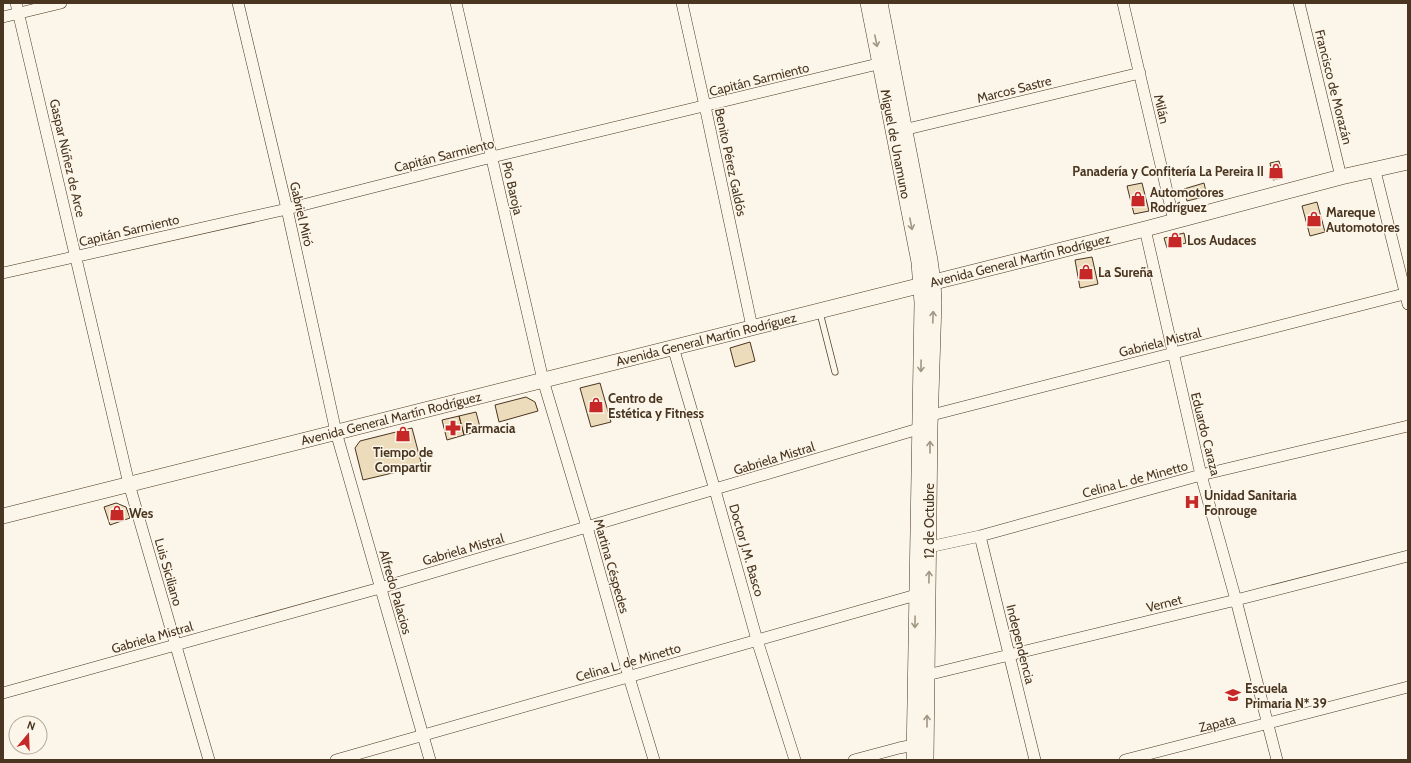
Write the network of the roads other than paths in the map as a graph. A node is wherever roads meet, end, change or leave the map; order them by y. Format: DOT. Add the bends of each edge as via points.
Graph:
graph roads {
  1 [pos="61,3"];
  2 [pos="238,3"];
  3 [pos="456,3"];
  4 [pos="682,3"];
  5 [pos="868,3"];
  6 [pos="880,3"];
  7 [pos="1123,3"];
  8 [pos="1299,3"];
  9 [pos="17,8"];
  10 [pos="3,16"];
  11 [pos="886,63"];
  12 [pos="1140,73"];
  13 [pos="705,106"];
  14 [pos="899,131"];
  15 [pos="492,157"];
  16 [pos="1408,162"];
  17 [pos="1375,171"];
  18 [pos="1341,178"];
  19 [pos="287,209"];
  20 [pos="1174,221"];
  21 [pos="1144,229"];
  22 [pos="76,256"];
  23 [pos="3,273"];
  24 [pos="927,283"];
  25 [pos="1407,297"];
  26 [pos="819,310"];
  27 [pos="752,327"];
  28 [pos="673,347"];
  29 [pos="1172,353"];
  30 [pos="835,372"];
  31 [pos="543,380"];
  32 [pos="925,422"];
  33 [pos="1408,426"];
  34 [pos="336,432"];
  35 [pos="1201,475"];
  36 [pos="129,484"];
  37 [pos="715,490"];
  38 [pos="3,516"];
  39 [pos="587,527"];
  40 [pos="980,536"];
  41 [pos="923,546"];
  42 [pos="1408,556"];
  43 [pos="380,588"];
  44 [pos="922,595"];
  45 [pos="1236,600"];
  46 [pos="757,640"];
  47 [pos="176,645"];
  48 [pos="1009,654"];
  49 [pos="927,674"];
  50 [pos="628,677"];
  51 [pos="1408,687"];
  52 [pos="3,693"];
  53 [pos="1268,724"];
  54 [pos="422,736"];
  55 [pos="914,753"];
  56 [pos="209,760"];
  57 [pos="336,760"];
  58 [pos="430,760"];
  59 [pos="654,760"];
  60 [pos="795,760"];
  61 [pos="854,760"];
  62 [pos="926,760"];
  63 [pos="1035,760"];
  64 [pos="1125,760"];
  65 [pos="1277,760"];
  1 -- 9 [label="street"];
  2 -- 19 [label="street, Gabriel Miró"];
  3 -- 15 [label="street, Pío Baroja"];
  4 -- 13 [label="street, Benito Pérez Galdós"];
  5 -- 11 [label="main road, Miguel de Unamuno, one-way"];
  6 -- 11 [label="main road, Miguel de Unamuno"];
  7 -- 12 [label="street, Milán"];
  8 -- 18 [label="street, Francisco de Morazán"];
  9 -- 10 [label="street"];
  9 -- 22 [label="street, Gaspar Núñez de Arce"];
  11 -- 13 [label="street, Capitán Sarmiento"];
  11 -- 14 [label="main road, Miguel de Unamuno"];
  12 -- 14 [label="street, Marcos Sastre"];
  12 -- 20 [label="street, Milán"];
  13 -- 15 [label="street, Capitán Sarmiento"];
  13 -- 27 [label="street, Benito Pérez Galdós"];
  14 -- 24 [label="main road, Miguel de Unamuno" via="919,262"];
  15 -- 19 [label="street, Capitán Sarmiento"];
  15 -- 31 [label="street, Pío Baroja"];
  16 -- 17 [label="main road, Avenida General Martín Rodríguez"];
  17 -- 18 [label="main road, Avenida General Martín Rodríguez"];
  17 -- 25 [label="street"];
  18 -- 20 [label="main road, Avenida General Martín Rodríguez"];
  19 -- 22 [label="street, Capitán Sarmiento"];
  19 -- 34 [label="street, Gabriel Miró"];
  20 -- 21 [label="main road, Avenida General Martín Rodríguez"];
  21 -- 24 [label="main road, Avenida General Martín Rodríguez"];
  21 -- 29 [label="street, Eduardo Caraza"];
  22 -- 23 [label="street, Capitán Sarmiento"];
  22 -- 36 [label="street, Gaspar Núñez de Arce"];
  24 -- 26 [label="main road, Avenida General Martín Rodríguez"];
  24 -- 32 [label="main road, 12 de Octubre" via="922,303"];
  25 -- 29 [label="street, Gabriela Mistral"];
  26 -- 27 [label="main road, Avenida General Martín Rodríguez"];
  26 -- 30 [label="lane"];
  27 -- 28 [label="main road, Avenida General Martín Rodríguez"];
  28 -- 31 [label="main road, Avenida General Martín Rodríguez"];
  28 -- 37 [label="street, Doctor J.M. Basco"];
  29 -- 32 [label="street, Gabriela Mistral"];
  29 -- 35 [label="street, Eduardo Caraza"];
  31 -- 34 [label="main road, Avenida General Martín Rodríguez"];
  31 -- 39 [label="street, Martina Céspedes"];
  32 -- 37 [label="street, Gabriela Mistral"];
  32 -- 41 [label="main road, 12 de Octubre"];
  33 -- 35 [label="street, Celina L. de Minetto"];
  34 -- 36 [label="main road, Avenida General Martín Rodríguez"];
  34 -- 43 [label="street, Alfredo Palacios"];
  35 -- 40 [label="street, Celina L. de Minetto"];
  35 -- 45 [label="street, Eduardo Caraza"];
  36 -- 38 [label="main road, Avenida General Martín Rodríguez"];
  36 -- 47 [label="street, Luis Siciliano"];
  37 -- 39 [label="street, Gabriela Mistral"];
  37 -- 46 [label="street, Doctor J.M. Basco"];
  39 -- 43 [label="street, Gabriela Mistral"];
  39 -- 50 [label="street, Martina Céspedes"];
  40 -- 41 [label="street, Celina L. de Minetto"];
  40 -- 48 [label="street, Independencia"];
  41 -- 44 [label="main road, 12 de Octubre"];
  42 -- 45 [label="street, Vernet"];
  43 -- 47 [label="street, Gabriela Mistral"];
  43 -- 54 [label="street, Alfredo Palacios"];
  44 -- 46 [label="street, Celina L. de Minetto"];
  44 -- 49 [label="main road, 12 de Octubre"];
  44 -- 55 [label="main road, 12 de Octubre, one-way"];
  45 -- 48 [label="street, Vernet"];
  45 -- 53 [label="street, Eduardo Caraza"];
  46 -- 50 [label="street, Celina L. de Minetto"];
  46 -- 60 [label="street, Doctor J.M. Basco"];
  47 -- 52 [label="street, Gabriela Mistral"];
  47 -- 56 [label="street, Luis Siciliano"];
  48 -- 49 [label="street, Vernet"];
  48 -- 63 [label="street, Independencia"];
  62 -- 49 [label="main road, 12 de Octubre, one-way"];
  50 -- 54 [label="street, Celina L. de Minetto"];
  50 -- 59 [label="street, Martina Céspedes"];
  51 -- 53 [label="street, Zapata"];
  53 -- 64 [label="street, Zapata"];
  53 -- 65 [label="street, Eduardo Caraza"];
  54 -- 57 [label="street, Celina L. de Minetto"];
  54 -- 58 [label="street, Alfredo Palacios"];
  55 -- 61 [label="street" via="899,748"];
}
